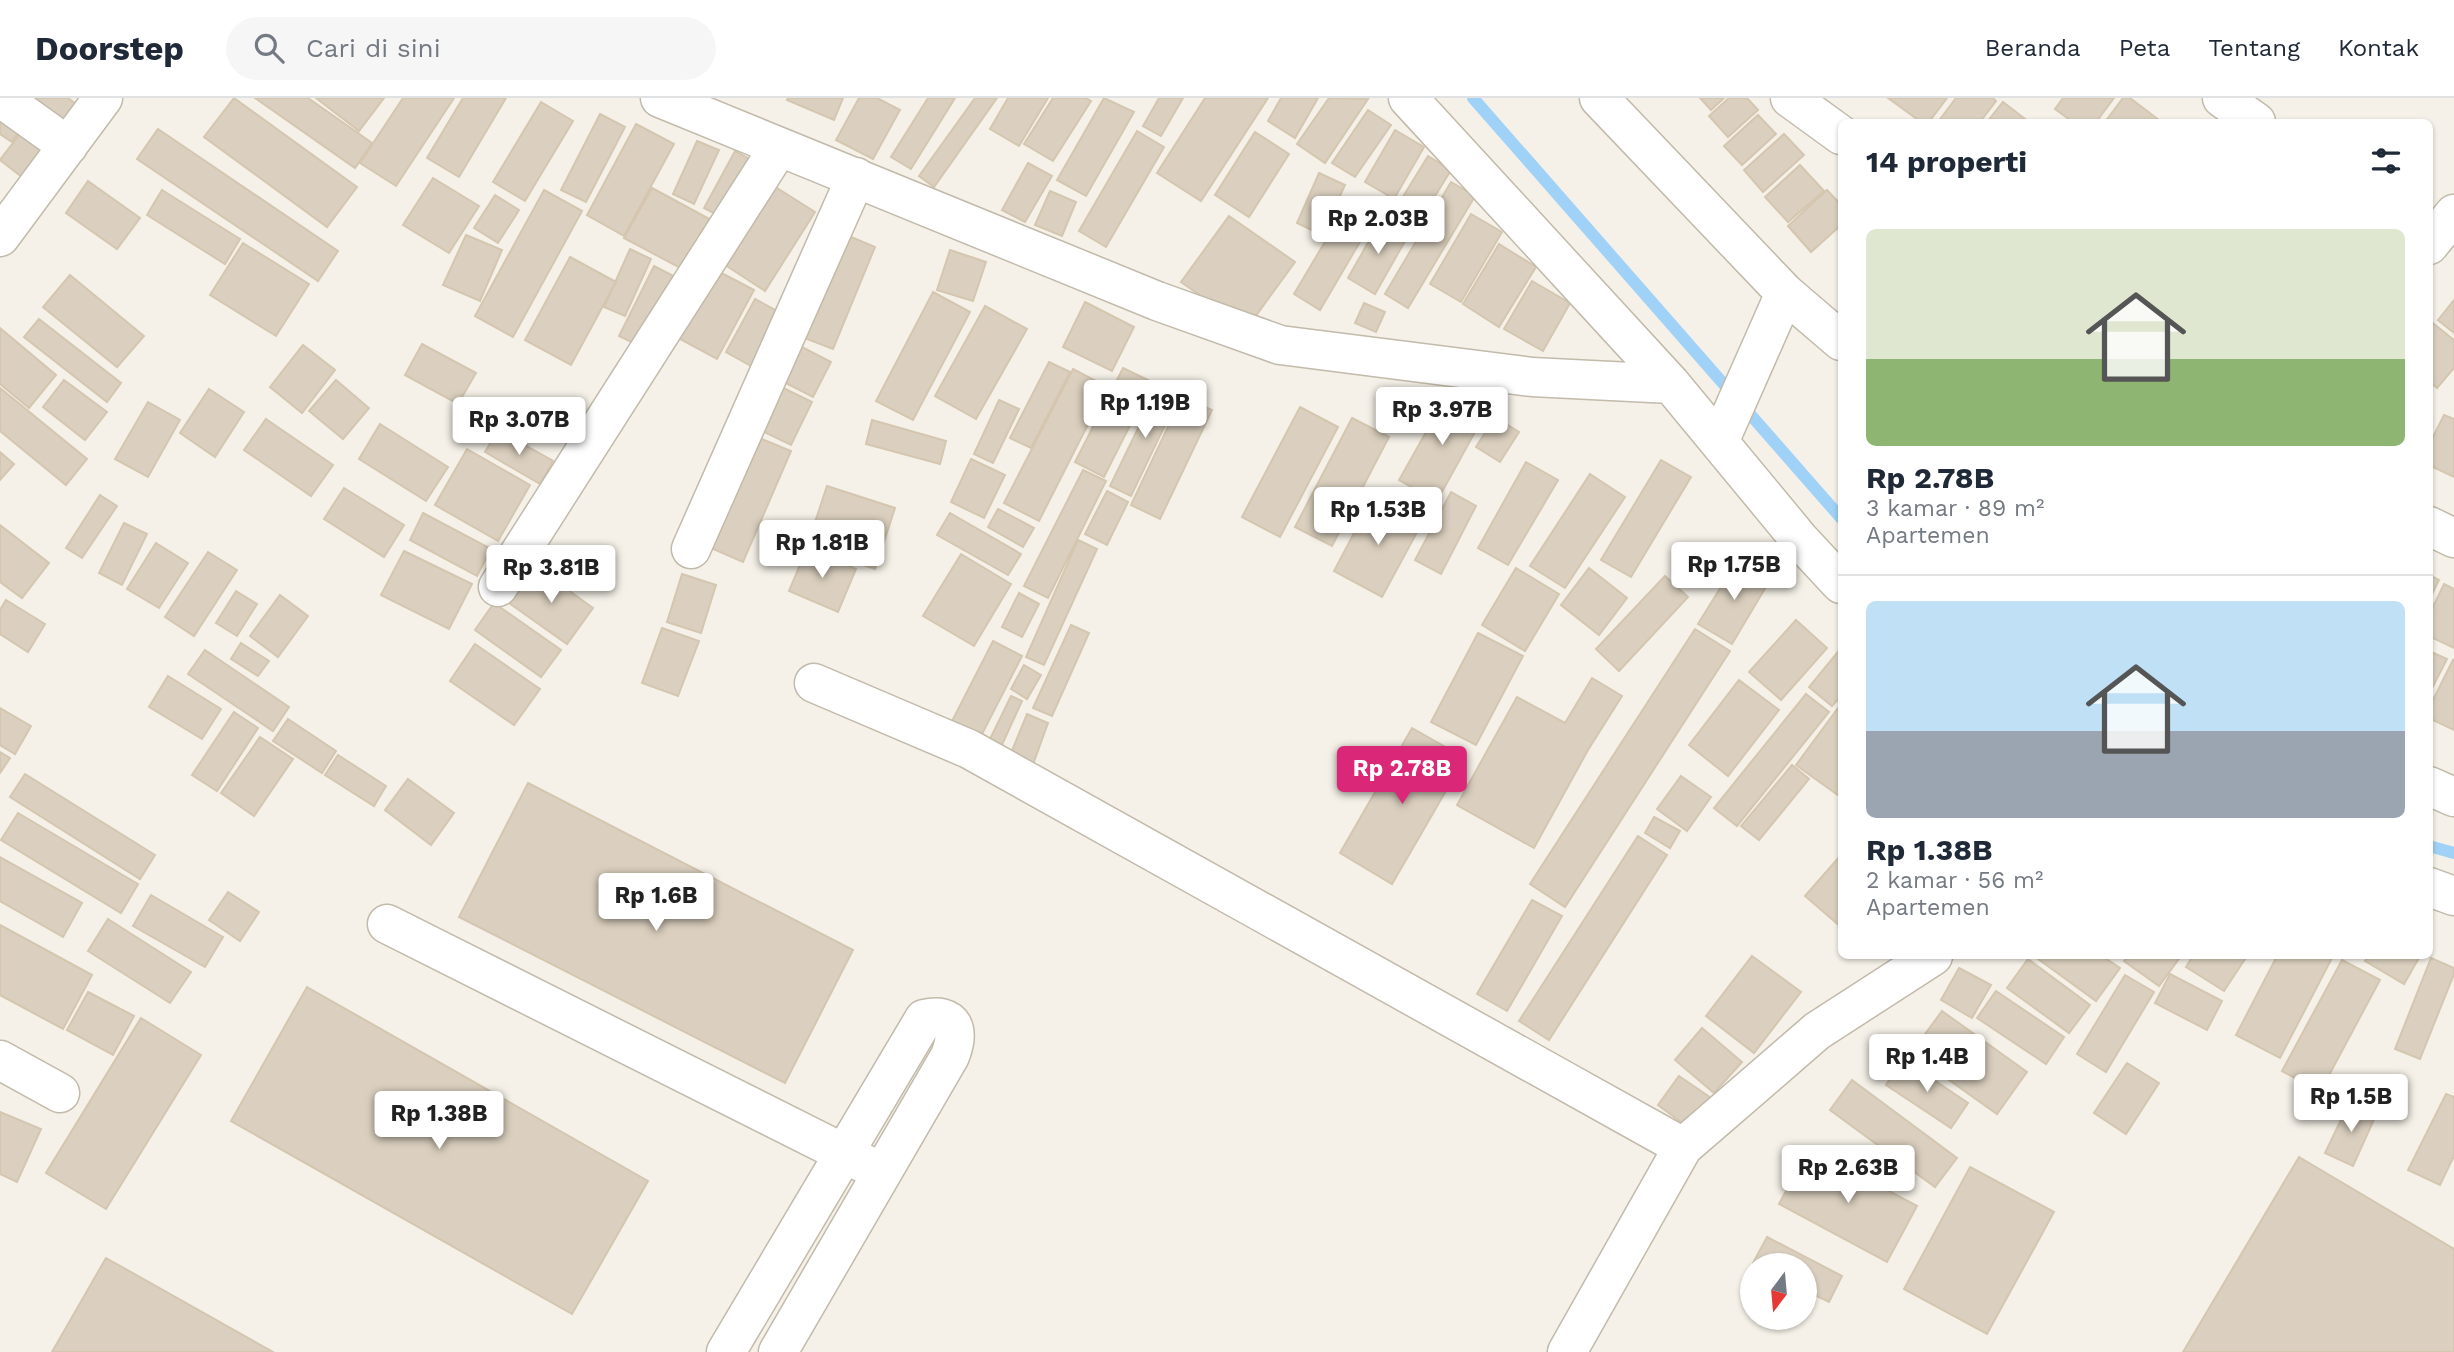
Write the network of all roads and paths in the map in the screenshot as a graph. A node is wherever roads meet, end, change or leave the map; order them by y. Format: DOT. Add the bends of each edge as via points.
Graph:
graph roads {
  1 [pos="1,98"];
  2 [pos="103,98"];
  3 [pos="660,98"];
  4 [pos="1408,98"];
  5 [pos="1599,98"];
  6 [pos="1790,98"];
  7 [pos="2222,98"];
  8 [pos="2252,119"];
  9 [pos="1838,133"];
  10 [pos="68,145"];
  11 [pos="779,147"];
  12 [pos="856,177"];
  13 [pos="2454,214"];
  14 [pos="0,237"];
  15 [pos="2433,240"];
  16 [pos="1778,310"];
  17 [pos="1838,340"];
  18 [pos="1671,384"];
  19 [pos="1727,424"];
  20 [pos="2433,528"];
  21 [pos="2454,538"];
  22 [pos="691,549"];
  23 [pos="1838,581"];
  24 [pos="498,587"];
  25 [pos="814,682"];
  26 [pos="2433,788"];
  27 [pos="2454,797"];
  28 [pos="2433,889"];
  29 [pos="2454,897"];
  30 [pos="387,924"];
  31 [pos="1928,959"];
  32 [pos="0,1060"];
  33 [pos="60,1093"];
  34 [pos="1683,1147"];
  35 [pos="846,1153"];
  36 [pos="882,1173"];
  37 [pos="726,1352"];
  38 [pos="778,1352"];
  39 [pos="1567,1352"];
  1 -- 10 [label="street"];
  2 -- 10 [label="street"];
  3 -- 11 [label="street"];
  4 -- 18 [label="street"];
  5 -- 16 [label="street"];
  6 -- 9 [label="street"];
  7 -- 8 [label="street"];
  10 -- 14 [label="street"];
  11 -- 12 [label="street"];
  11 -- 24 [label="street"];
  12 -- 18 [label="street" via="1157,301 1280,345 1532,377"];
  12 -- 22 [label="street"];
  13 -- 15 [label="street"];
  16 -- 17 [label="street"];
  16 -- 19 [label="street"];
  18 -- 19 [label="street"];
  19 -- 23 [label="street" via="1800,540"];
  20 -- 21 [label="street"];
  25 -- 34 [label="street" via="969,749"];
  26 -- 27 [label="street"];
  28 -- 29 [label="street"];
  30 -- 35 [label="street"];
  31 -- 34 [label="street" via="1817,1031"];
  32 -- 33 [label="street"];
  34 -- 39 [label="street"];
  35 -- 36 [label="street"];
  35 -- 36 [label="street" via="924,1019 938,1016 949,1022 956,1042 950,1056"];
  35 -- 37 [label="street"];
  36 -- 38 [label="street"];
}
